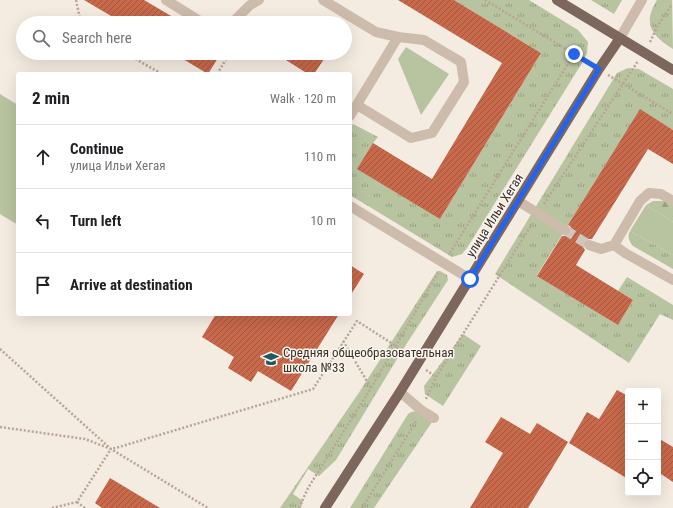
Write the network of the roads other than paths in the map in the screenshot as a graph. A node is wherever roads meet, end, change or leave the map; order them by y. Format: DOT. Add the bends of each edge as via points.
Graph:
graph roads {
  1 [pos="166,0"];
  2 [pos="259,0"];
  3 [pos="323,0"];
  4 [pos="557,0"];
  5 [pos="642,0"];
  6 [pos="192,16"];
  7 [pos="239,16"];
  8 [pos="350,16"];
  9 [pos="352,18"];
  10 [pos="398,37"];
  11 [pos="620,38"];
  12 [pos="673,70"];
  13 [pos="357,106"];
  14 [pos="352,113"];
  15 [pos="673,200"];
  16 [pos="518,201"];
  17 [pos="352,207"];
  18 [pos="565,230"];
  19 [pos="589,245"];
  20 [pos="614,245"];
  21 [pos="470,279"];
  22 [pos="673,280"];
  23 [pos="400,392"];
  24 [pos="434,418"];
  25 [pos="325,508"];
  1 -- 6 [label="lane"];
  2 -- 7 [label="lane" via="250,4"];
  3 -- 8 [label="lane"];
  4 -- 11 [label="main road"];
  5 -- 11 [label="lane"];
  9 -- 10 [label="lane" via="376,32"];
  10 -- 13 [label="lane"];
  10 -- 13 [label="lane" via="424,40 461,62 464,82 432,132 411,138"];
  11 -- 12 [label="main road"];
  11 -- 16 [label="main road, улица Ильи Хегая"];
  13 -- 14 [label="lane"];
  15 -- 20 [label="lane" via="662,194 649,193 640,201"];
  16 -- 18 [label="lane"];
  16 -- 21 [label="main road, улица Ильи Хегая"];
  17 -- 21 [label="lane"];
  19 -- 20 [label="lane" via="601,249"];
  20 -- 22 [label="lane"];
  21 -- 23 [label="main road, улица Ильи Хегая"];
  23 -- 24 [label="lane"];
  23 -- 25 [label="main road, улица Ильи Хегая"];
}
